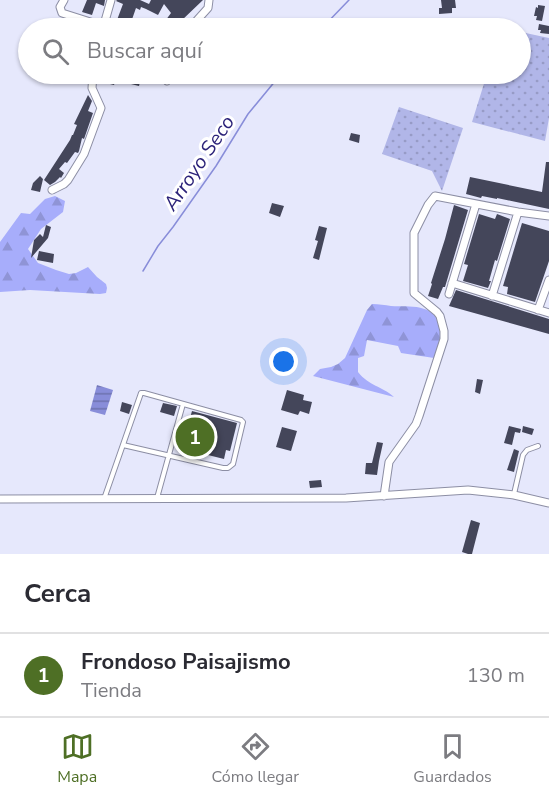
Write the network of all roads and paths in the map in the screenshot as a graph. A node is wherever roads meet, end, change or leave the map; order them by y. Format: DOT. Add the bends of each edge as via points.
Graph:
graph roads {
  1 [pos="64,0"];
  2 [pos="111,0"];
  3 [pos="209,0"];
  4 [pos="77,18"];
  5 [pos="106,18"];
  6 [pos="199,18"];
  7 [pos="92,84"];
  8 [pos="52,190"];
  9 [pos="476,204"];
  10 [pos="518,212"];
  11 [pos="549,216"];
  12 [pos="549,280"];
  13 [pos="452,283"];
  14 [pos="448,294"];
  15 [pos="492,296"];
  16 [pos="538,310"];
  17 [pos="549,313"];
  18 [pos="183,404"];
  19 [pos="123,445"];
  20 [pos="538,446"];
  21 [pos="168,456"];
  22 [pos="514,495"];
  23 [pos="384,496"];
  24 [pos="0,499"];
  25 [pos="104,499"];
  26 [pos="157,499"];
  27 [pos="549,503"];
  1 -- 4 [label="street" via="62,13"];
  2 -- 5 [label="street"];
  3 -- 6 [label="street" via="208,8"];
  7 -- 8 [label="street" via="100,108 89,144 68,180"];
  9 -- 10 [label="street"];
  9 -- 13 [label="street"];
  9 -- 23 [label="street" via="435,196 414,233 414,293 440,316 444,339 416,424 389,462"];
  10 -- 11 [label="street"];
  10 -- 15 [label="street"];
  12 -- 16 [label="street"];
  13 -- 14 [label="street"];
  13 -- 15 [label="street"];
  15 -- 16 [label="street"];
  16 -- 17 [label="street"];
  18 -- 19 [label="lane" via="141,393"];
  18 -- 21 [label="lane"];
  18 -- 21 [label="lane" via="243,422 233,464 223,468"];
  19 -- 21 [label="lane"];
  19 -- 25 [label="lane"];
  20 -- 22 [label="lane" via="523,455"];
  21 -- 26 [label="lane"];
  22 -- 23 [label="street" via="468,490"];
  22 -- 27 [label="street"];
  23 -- 26 [label="street"];
  24 -- 25 [label="street"];
  25 -- 26 [label="street"];
}
